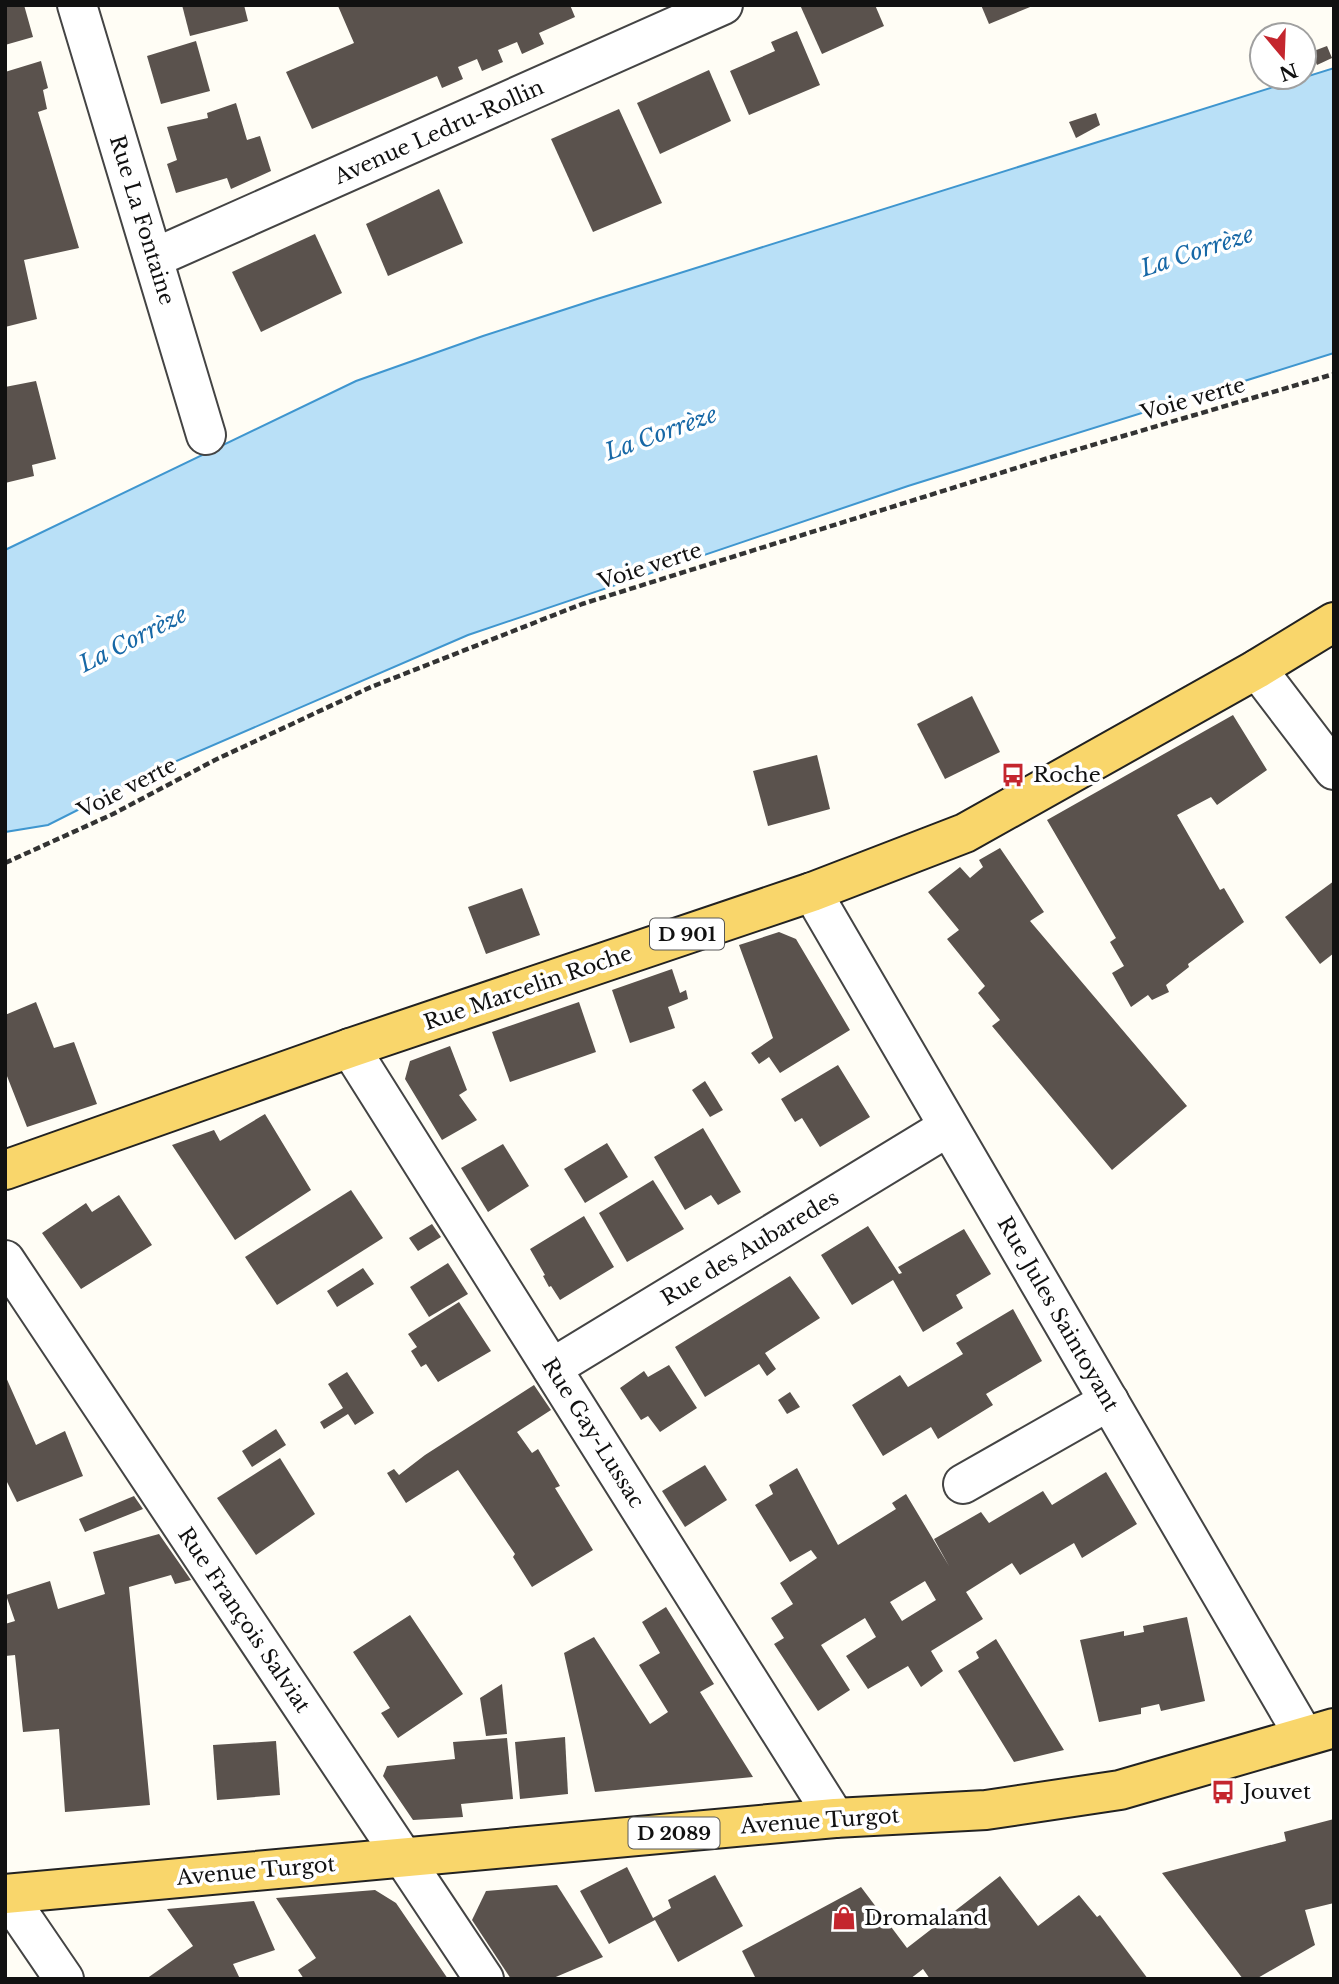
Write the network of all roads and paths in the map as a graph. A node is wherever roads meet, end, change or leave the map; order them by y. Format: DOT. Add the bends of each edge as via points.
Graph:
graph roads {
  1 [pos="77,5"];
  2 [pos="723,5"];
  3 [pos="155,258"];
  4 [pos="1334,374"];
  5 [pos="206,435"];
  6 [pos="1334,622"];
  7 [pos="1257,669"];
  8 [pos="1334,770"];
  9 [pos="5,863"];
  10 [pos="812,892"];
  11 [pos="350,1048"];
  12 [pos="948,1127"];
  13 [pos="5,1170"];
  14 [pos="5,1260"];
  15 [pos="552,1368"];
  16 [pos="1109,1401"];
  17 [pos="963,1484"];
  18 [pos="1319,1732"];
  19 [pos="835,1818"];
  20 [pos="403,1857"];
  21 [pos="6,1894"];
  22 [pos="64,1979"];
  23 [pos="484,1979"];
  1 -- 3 [label="street, Rue La Fontaine"];
  2 -- 3 [label="street, Avenue Ledru-Rollin"];
  3 -- 5 [label="street, Rue La Fontaine"];
  4 -- 9 [label="path, Voie verte" via="582,604 371,687"];
  6 -- 7 [label="main road, Rue Marcelin Roche / D 901"];
  7 -- 8 [label="street"];
  7 -- 10 [label="main road, Rue Marcelin Roche / D 901" via="965,833"];
  10 -- 11 [label="main road, Rue Marcelin Roche / D 901"];
  10 -- 12 [label="street, Rue Jules Saintoyant"];
  11 -- 13 [label="main road, Rue Marcelin Roche / D 901"];
  11 -- 15 [label="street, Rue Gay-Lussac"];
  12 -- 15 [label="street, Rue des Aubaredes"];
  12 -- 16 [label="street, Rue Jules Saintoyant"];
  14 -- 20 [label="street, Rue François Salviat"];
  15 -- 19 [label="street, Rue Gay-Lussac"];
  16 -- 17 [label="street"];
  16 -- 18 [label="street, Rue Jules Saintoyant"];
  18 -- 19 [label="main road, Avenue Turgot / D 2089" via="1120,1790 986,1810"];
  19 -- 20 [label="main road, Avenue Turgot / D 2089"];
  20 -- 21 [label="main road, Avenue Turgot / D 2089"];
  20 -- 23 [label="street, Rue François Salviat"];
  21 -- 22 [label="street"];
}
